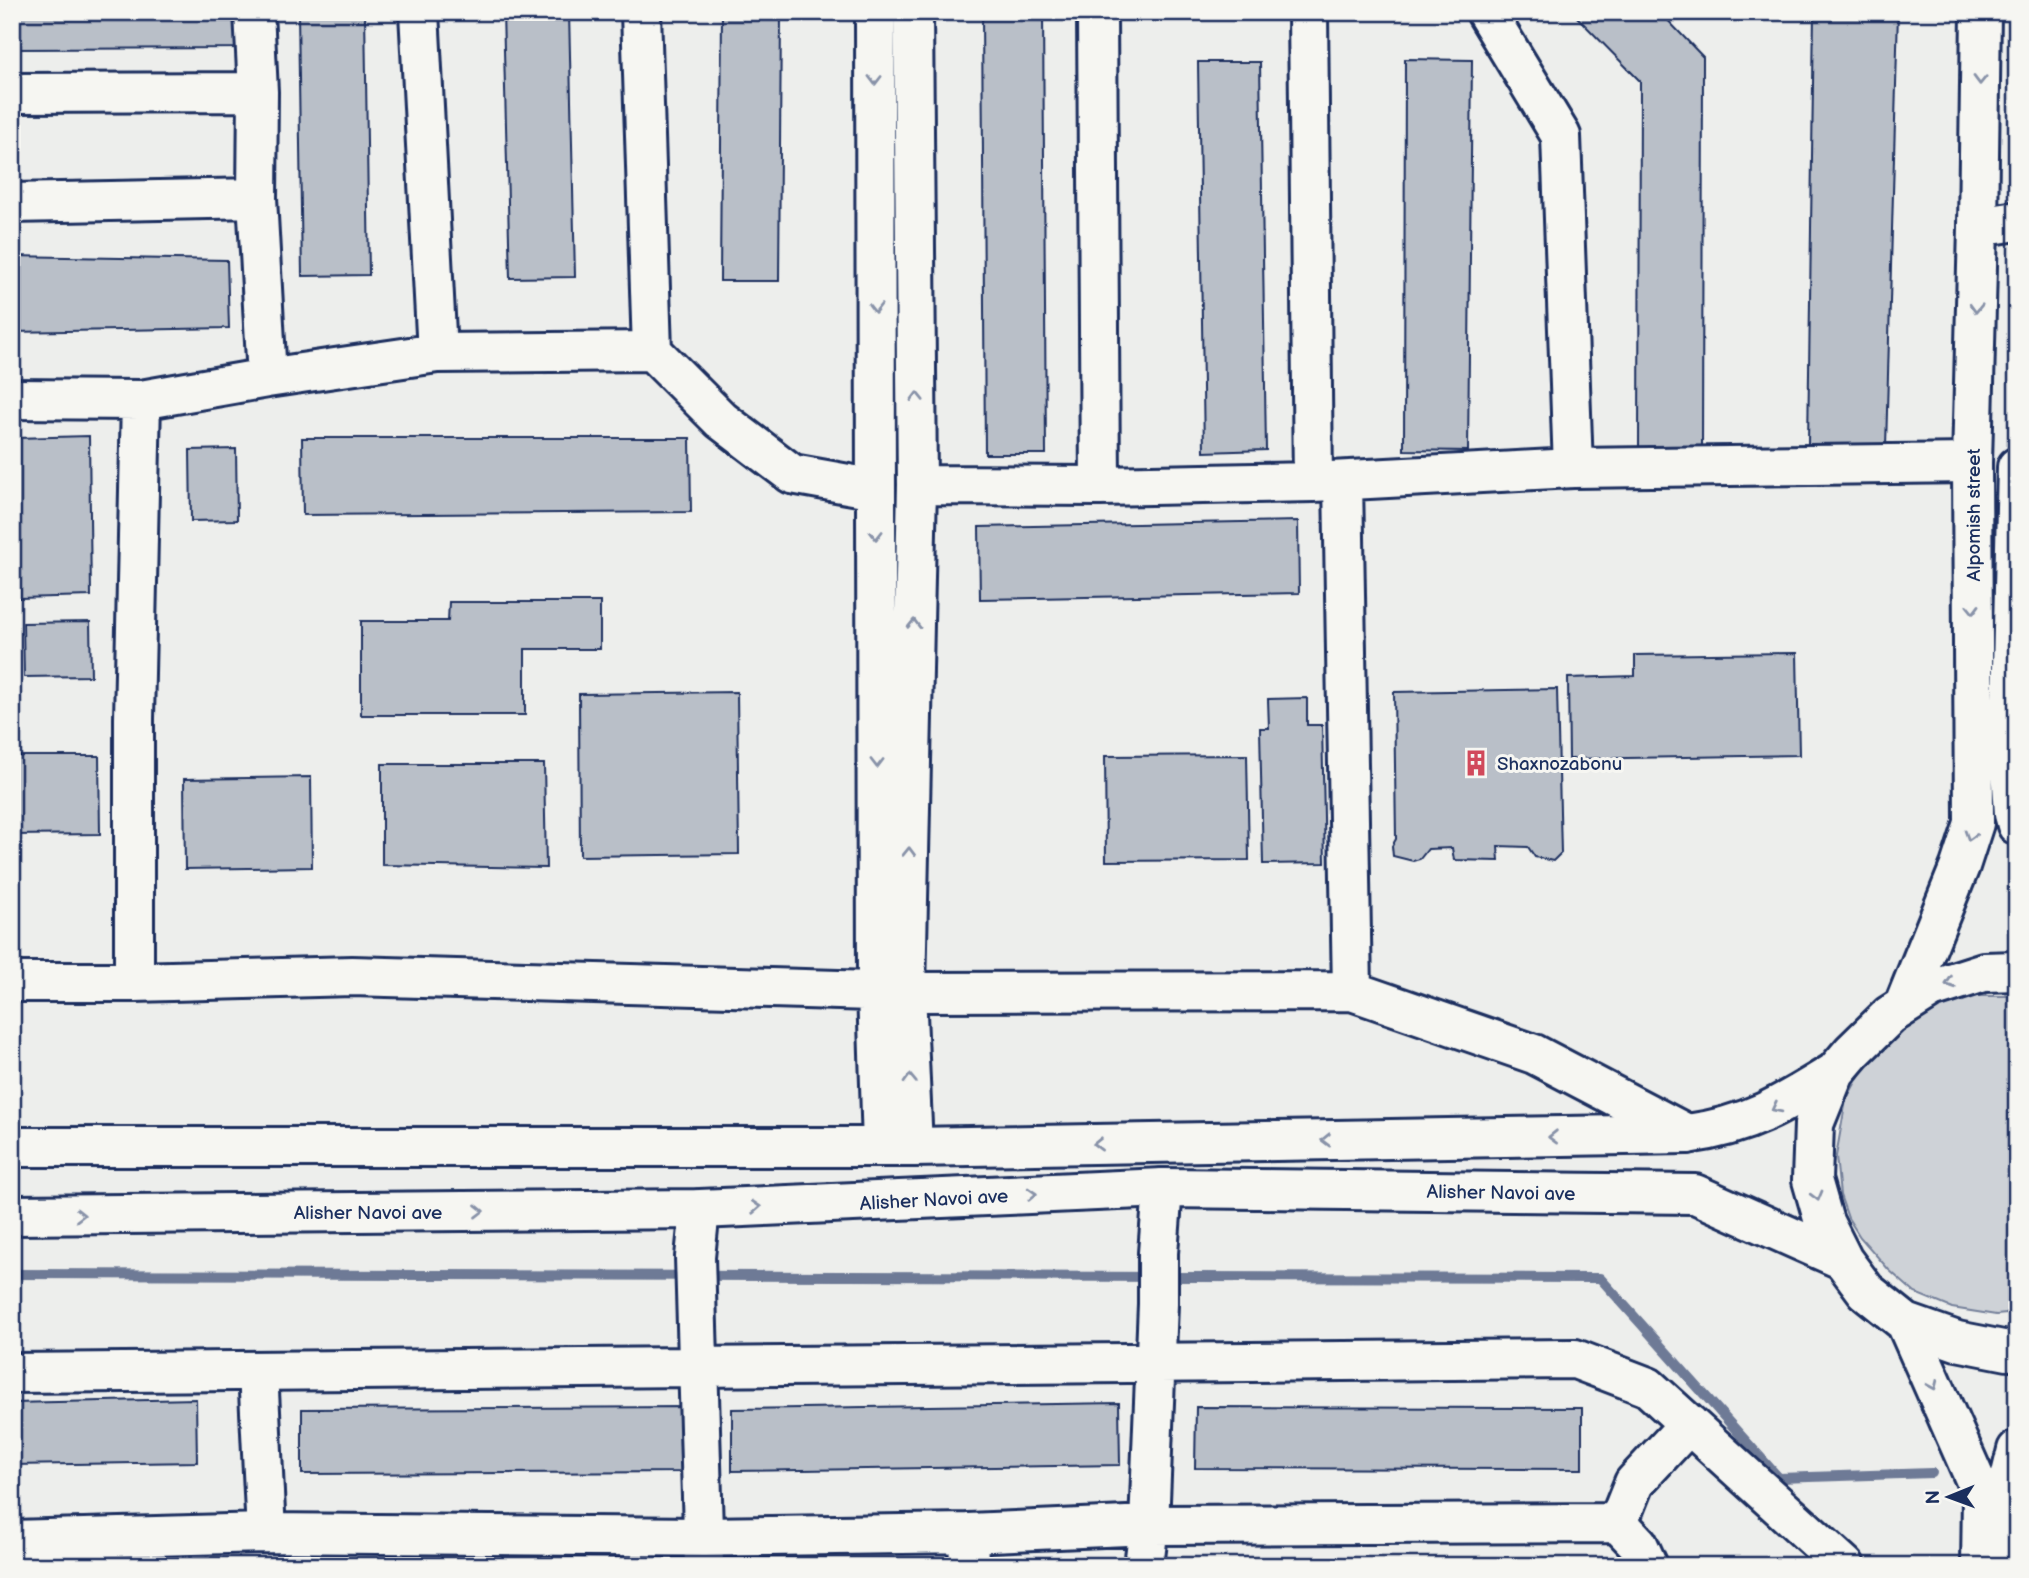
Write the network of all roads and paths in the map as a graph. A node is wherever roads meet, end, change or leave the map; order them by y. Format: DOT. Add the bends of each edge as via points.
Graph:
graph roads {
  1 [pos="254,12"];
  2 [pos="419,12"];
  3 [pos="641,12"];
  4 [pos="875,12"];
  5 [pos="913,12"];
  6 [pos="1097,12"];
  7 [pos="1308,12"];
  8 [pos="1486,12"];
  9 [pos="1980,12"];
  10 [pos="258,92"];
  11 [pos="12,93"];
  12 [pos="257,198"];
  13 [pos="12,203"];
  14 [pos="2017,221"];
  15 [pos="1978,227"];
  16 [pos="652,351"];
  17 [pos="437,353"];
  18 [pos="267,378"];
  19 [pos="12,399"];
  20 [pos="141,400"];
  21 [pos="1972,463"];
  22 [pos="2017,467"];
  23 [pos="1573,468"];
  24 [pos="1328,482"];
  25 [pos="918,485"];
  26 [pos="1100,486"];
  27 [pos="876,489"];
  28 [pos="2017,825"];
  29 [pos="2017,971"];
  30 [pos="12,982"];
  31 [pos="134,982"];
  32 [pos="1352,991"];
  33 [pos="892,992"];
  34 [pos="1904,1005"];
  35 [pos="1835,1072"];
  36 [pos="1687,1134"];
  37 [pos="12,1147"];
  38 [pos="897,1147"];
  39 [pos="1163,1188"];
  40 [pos="700,1209"];
  41 [pos="12,1215"];
  42 [pos="1843,1259"];
  43 [pos="1906,1323"];
  44 [pos="2017,1349"];
  45 [pos="1156,1363"];
  46 [pos="698,1367"];
  47 [pos="258,1371"];
  48 [pos="12,1373"];
  49 [pos="1689,1424"];
  50 [pos="2017,1450"];
  51 [pos="1618,1523"];
  52 [pos="1149,1524"];
  53 [pos="266,1533"];
  54 [pos="12,1540"];
  55 [pos="969,1549"];
  56 [pos="704,1551"];
  57 [pos="1144,1566"];
  58 [pos="1648,1566"];
  59 [pos="1845,1566"];
  60 [pos="1981,1566"];
  61 [pos="2005,1566"];
  1 -- 10 [label="main road"];
  2 -- 17 [label="main road"];
  3 -- 16 [label="main road"];
  4 -- 27 [label="main road, one-way"];
  25 -- 5 [label="main road, one-way"];
  6 -- 26 [label="main road"];
  7 -- 24 [label="main road"];
  8 -- 23 [label="main road" via="1560,136"];
  9 -- 15 [label="main road, Alpomish street, one-way"];
  10 -- 11 [label="main road"];
  10 -- 12 [label="main road"];
  12 -- 13 [label="main road"];
  12 -- 18 [label="main road"];
  14 -- 15 [label="main road"];
  15 -- 21 [label="main road, Alpomish street, one-way"];
  16 -- 17 [label="main road"];
  16 -- 27 [label="main road" via="721,420 792,474"];
  17 -- 18 [label="main road"];
  18 -- 20 [label="main road"];
  19 -- 20 [label="main road"];
  20 -- 31 [label="main road"];
  21 -- 23 [label="main road"];
  21 -- 34 [label="main road, Alpomish street, one-way" via="1974,823"];
  22 -- 28 [label="main road" via="2010,750"];
  23 -- 24 [label="main road"];
  24 -- 26 [label="main road"];
  24 -- 32 [label="main road"];
  25 -- 26 [label="main road"];
  33 -- 25 [label="main road, one-way"];
  27 -- 33 [label="main road, one-way"];
  29 -- 34 [label="main road, one-way" via="1984,972 1931,989"];
  30 -- 31 [label="main road"];
  31 -- 33 [label="main road" via="352,976"];
  32 -- 33 [label="main road"];
  32 -- 36 [label="main road" via="1534,1054"];
  33 -- 38 [label="main road"];
  34 -- 35 [label="main road"];
  35 -- 36 [label="main road, one-way" via="1763,1114 1714,1131"];
  35 -- 42 [label="main road, one-way" via="1814,1124 1812,1180 1824,1222"];
  36 -- 38 [label="main road, one-way"];
  37 -- 38 [label="main road"];
  40 -- 39 [label="main road, Alisher Navoi ave, one-way"];
  39 -- 42 [label="main road, Alisher Navoi ave" via="1695,1194"];
  39 -- 45 [label="main road"];
  41 -- 40 [label="main road, Alisher Navoi ave, one-way"];
  40 -- 46 [label="main road" via="695,1257"];
  42 -- 43 [label="main road" via="1866,1292"];
  43 -- 44 [label="main road" via="1957,1341"];
  43 -- 60 [label="main road, one-way" via="1982,1495"];
  45 -- 46 [label="main road"];
  45 -- 49 [label="main road" via="1575,1359 1648,1387"];
  45 -- 52 [label="main road"];
  46 -- 47 [label="main road"];
  46 -- 56 [label="main road"];
  47 -- 48 [label="main road"];
  47 -- 53 [label="main road"];
  49 -- 51 [label="main road" via="1634,1483"];
  49 -- 59 [label="main road"];
  50 -- 61 [label="main road" via="2006,1495"];
  51 -- 52 [label="main road"];
  51 -- 58 [label="main road" via="1638,1544"];
  52 -- 55 [label="main road"];
  52 -- 57 [label="main road"];
  53 -- 54 [label="main road"];
  53 -- 56 [label="main road"];
  55 -- 56 [label="main road"];
}
